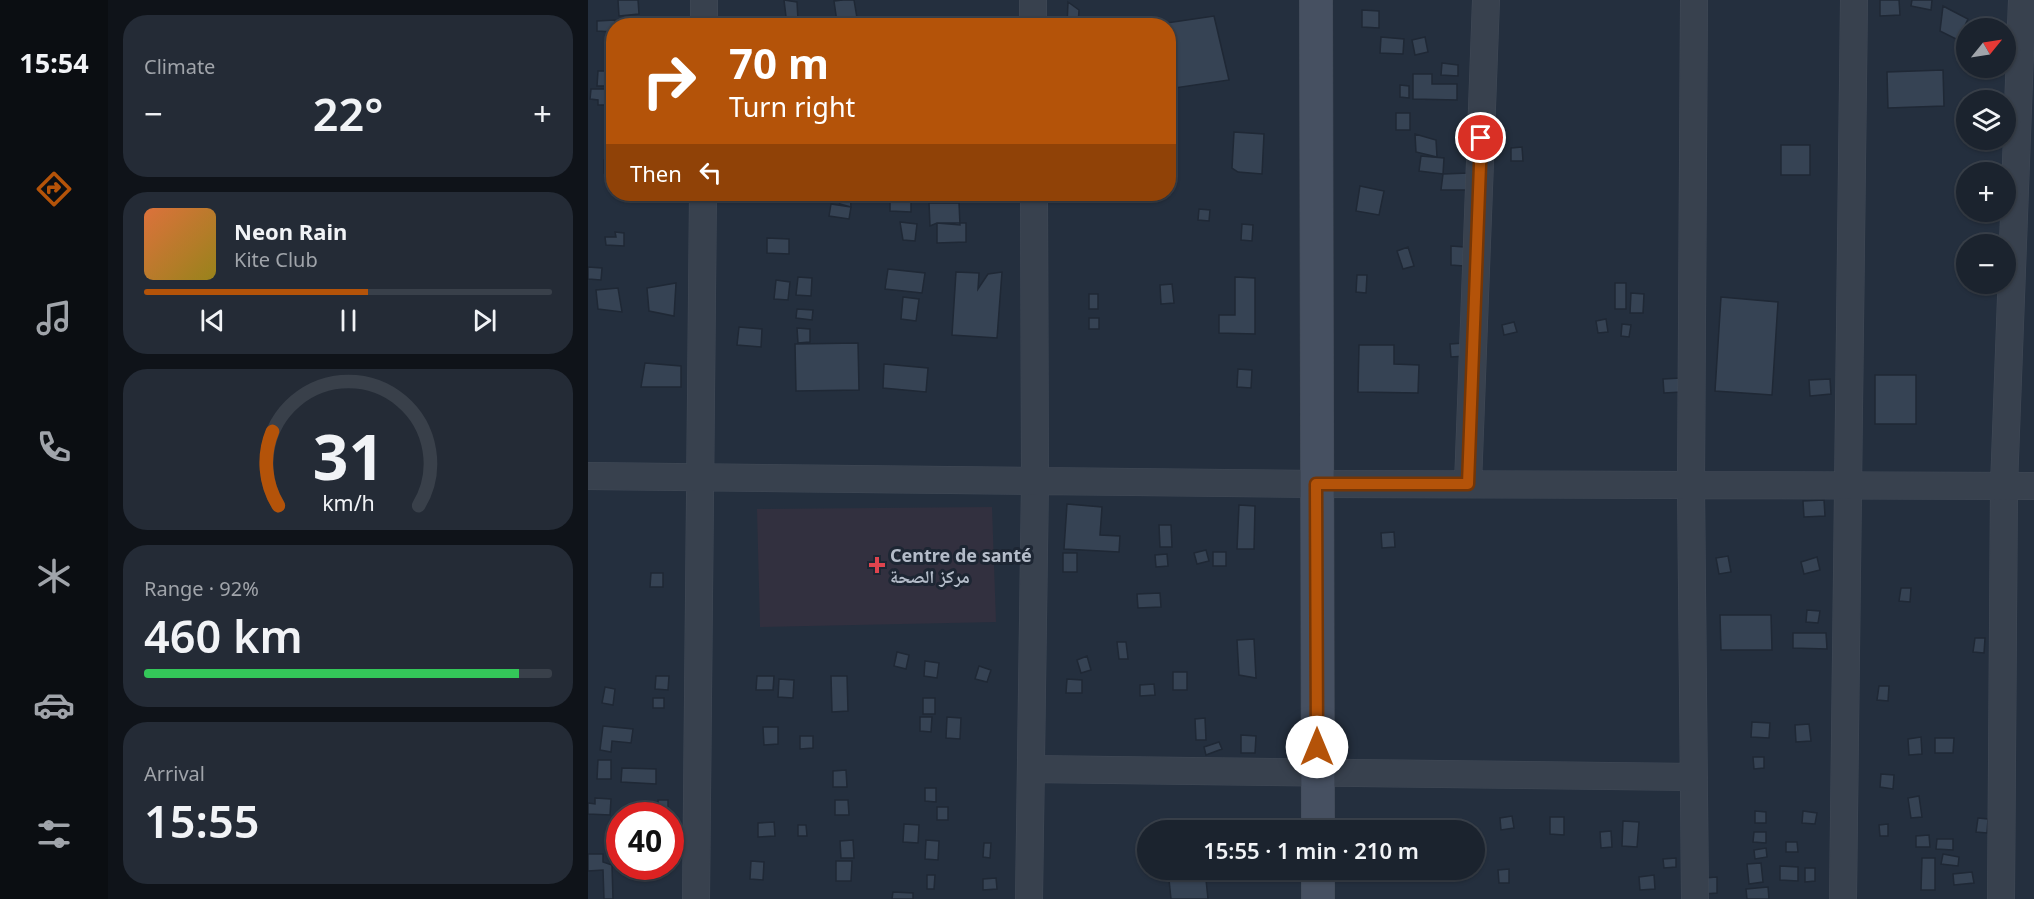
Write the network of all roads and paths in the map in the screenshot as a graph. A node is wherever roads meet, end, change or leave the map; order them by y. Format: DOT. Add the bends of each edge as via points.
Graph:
graph roads {
  1 [pos="704,0"];
  2 [pos="1033,0"];
  3 [pos="1316,0"];
  4 [pos="1486,0"];
  5 [pos="1694,0"];
  6 [pos="1854,0"];
  7 [pos="2022,0"];
  8 [pos="704,18"];
  9 [pos="1033,18"];
  10 [pos="703,201"];
  11 [pos="1034,201"];
  12 [pos="588,476"];
  13 [pos="700,478"];
  14 [pos="1035,481"];
  15 [pos="1316,484"];
  16 [pos="1468,484"];
  17 [pos="1691,485"];
  18 [pos="1848,486"];
  19 [pos="2004,486"];
  20 [pos="2034,486"];
  21 [pos="1031,769"];
  22 [pos="1318,771"];
  23 [pos="1694,777"];
  24 [pos="1318,820"];
  25 [pos="1318,880"];
  26 [pos="696,899"];
  27 [pos="1029,899"];
  28 [pos="1318,899"];
  29 [pos="1695,899"];
  30 [pos="1843,899"];
  31 [pos="2001,899"];
  1 -- 8 [label="street"];
  2 -- 9 [label="street"];
  3 -- 15 [label="street"];
  4 -- 16 [label="street"];
  5 -- 17 [label="street"];
  6 -- 18 [label="street"];
  7 -- 19 [label="street"];
  10 -- 13 [label="street"];
  11 -- 14 [label="street"];
  12 -- 13 [label="street"];
  13 -- 14 [label="street"];
  13 -- 26 [label="street"];
  14 -- 15 [label="street"];
  14 -- 21 [label="street"];
  15 -- 16 [label="street"];
  15 -- 22 [label="street"];
  16 -- 17 [label="street"];
  17 -- 18 [label="street"];
  17 -- 23 [label="street"];
  18 -- 19 [label="street"];
  18 -- 30 [label="street"];
  19 -- 20 [label="street"];
  19 -- 31 [label="street"];
  21 -- 22 [label="street"];
  21 -- 27 [label="street"];
  22 -- 23 [label="street"];
  22 -- 24 [label="street"];
  23 -- 29 [label="street"];
  25 -- 28 [label="street"];
}
